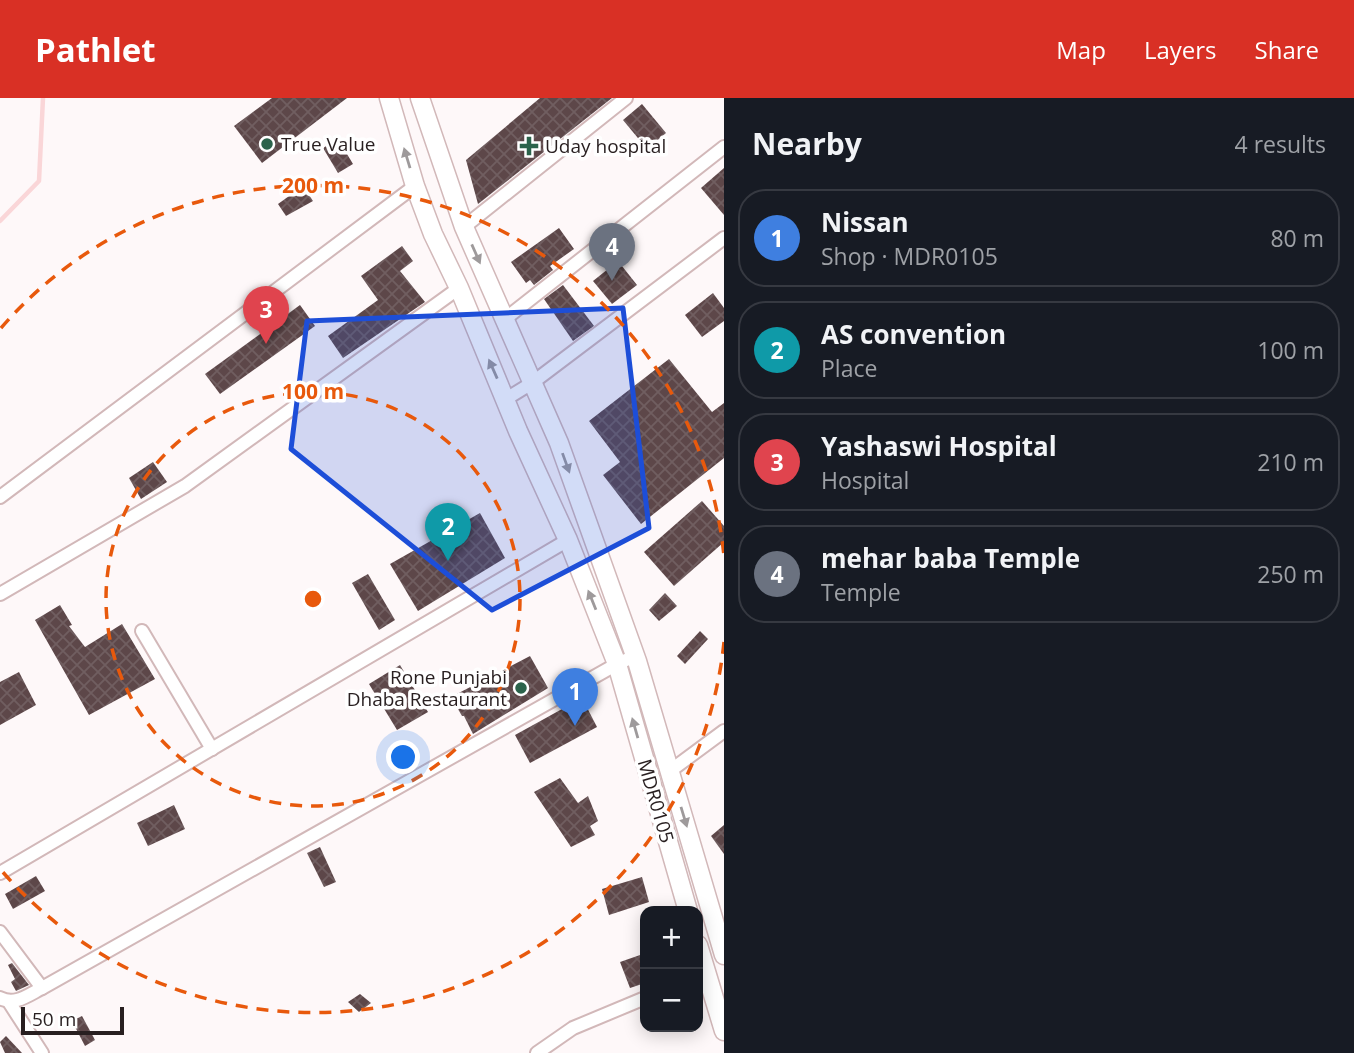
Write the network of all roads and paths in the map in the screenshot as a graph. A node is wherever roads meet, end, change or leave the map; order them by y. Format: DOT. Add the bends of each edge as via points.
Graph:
graph roads {
  1 [pos="389,98"];
  2 [pos="420,98"];
  3 [pos="626,98"];
  4 [pos="724,147"];
  5 [pos="415,186"];
  6 [pos="464,227"];
  7 [pos="724,238"];
  8 [pos="459,288"];
  9 [pos="505,319"];
  10 [pos="532,383"];
  11 [pos="506,398"];
  12 [pos="0,497"];
  13 [pos="568,540"];
  14 [pos="0,594"];
  15 [pos="142,631"];
  16 [pos="635,656"];
  17 [pos="617,664"];
  18 [pos="724,731"];
  19 [pos="212,750"];
  20 [pos="670,771"];
  21 [pos="0,873"];
  22 [pos="687,906"];
  23 [pos="721,929"];
  24 [pos="0,932"];
  25 [pos="724,955"];
  26 [pos="703,981"];
  27 [pos="42,988"];
  28 [pos="4,1000"];
  29 [pos="640,1000"];
  30 [pos="724,1031"];
  31 [pos="42,1053"];
  32 [pos="537,1053"];
  5 -- 1 [label="main road, MDR0105, one-way"];
  2 -- 6 [label="main road, MDR0105"];
  3 -- 6 [label="street"];
  4 -- 9 [label="street"];
  5 -- 8 [label="main road, MDR0105"];
  5 -- 12 [label="street"];
  6 -- 9 [label="main road, MDR0105, one-way"];
  7 -- 10 [label="street"];
  11 -- 8 [label="main road, MDR0105, one-way"];
  8 -- 14 [label="street" via="185,486"];
  9 -- 10 [label="main road, MDR0105"];
  10 -- 11 [label="street"];
  10 -- 16 [label="main road, MDR0105, one-way" via="559,443"];
  11 -- 13 [label="main road, MDR0105"];
  17 -- 13 [label="main road, MDR0105, one-way"];
  13 -- 19 [label="street"];
  15 -- 19 [label="street"];
  16 -- 17 [label="street"];
  16 -- 20 [label="main road, MDR0105"];
  22 -- 17 [label="main road, MDR0105, one-way"];
  17 -- 27 [label="street"];
  18 -- 20 [label="street"];
  19 -- 21 [label="street"];
  20 -- 23 [label="main road, MDR0105, one-way"];
  23 -- 25 [label="main road, MDR0105"];
  24 -- 27 [label="street"];
  26 -- 30 [label="main road"];
  27 -- 28 [label="street" via="18,1001"];
  28 -- 31 [label="street"];
  29 -- 32 [label="street" via="573,1028"];
}
